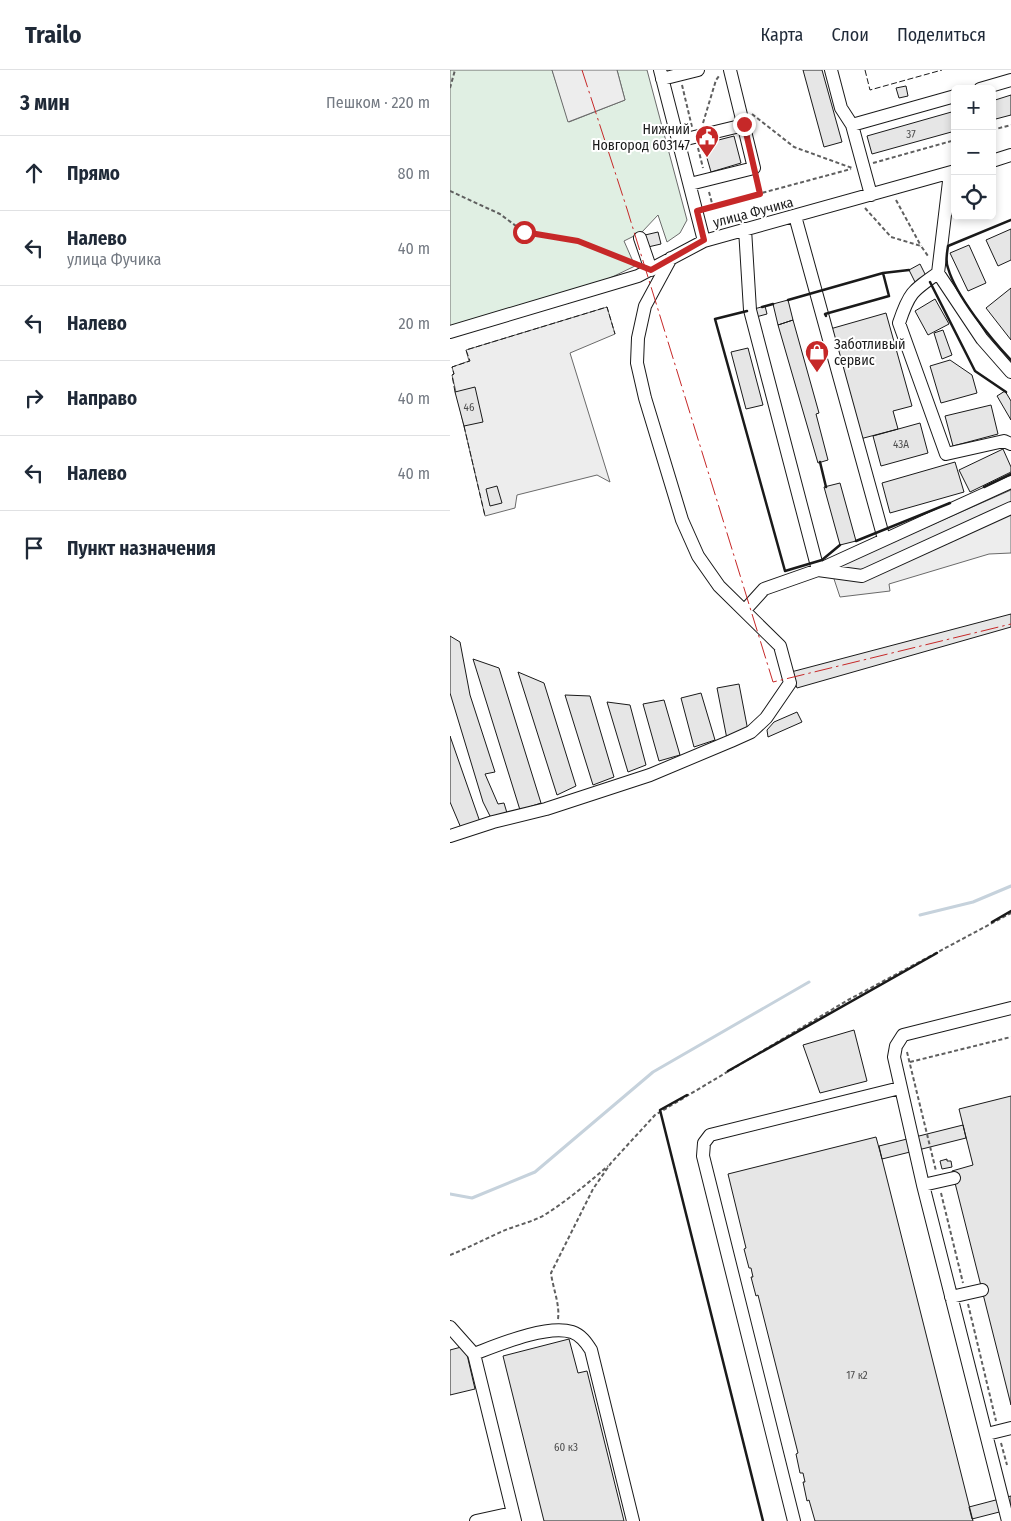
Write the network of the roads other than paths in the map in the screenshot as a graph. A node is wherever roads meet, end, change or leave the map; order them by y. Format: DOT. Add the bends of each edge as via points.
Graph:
graph roads {
  1 [pos="698,70"];
  2 [pos="831,70"];
  3 [pos="725,73"];
  4 [pos="661,74"];
  5 [pos="1011,80"];
  6 [pos="994,85"];
  7 [pos="951,97"];
  8 [pos="744,124"];
  9 [pos="852,125"];
  10 [pos="678,140"];
  11 [pos="1011,156"];
  12 [pos="996,160"];
  13 [pos="951,172"];
  14 [pos="952,175"];
  15 [pos="690,184"];
  16 [pos="871,195"];
  17 [pos="795,216"];
  18 [pos="745,229"];
  19 [pos="640,238"];
  20 [pos="704,240"];
  21 [pos="671,258"];
  22 [pos="651,270"];
  23 [pos="938,273"];
  24 [pos="450,332"];
  25 [pos="1011,372"];
  26 [pos="1011,444"];
  27 [pos="1011,482"];
  28 [pos="1011,508"];
  29 [pos="884,540"];
  30 [pos="818,570"];
  31 [pos="744,610"];
  32 [pos="450,836"];
  33 [pos="1011,1008"];
  34 [pos="900,1088"];
  35 [pos="954,1178"];
  36 [pos="923,1185"];
  37 [pos="982,1290"];
  38 [pos="951,1297"];
  39 [pos="450,1327"];
  40 [pos="474,1354"];
  41 [pos="999,1431"];
  42 [pos="514,1517"];
  43 [pos="476,1521"];
  44 [pos="633,1521"];
  45 [pos="794,1521"];
  46 [pos="1008,1521"];
  1 -- 4 [label="street"];
  2 -- 9 [label="street" via="841,108"];
  3 -- 8 [label="street"];
  4 -- 10 [label="street"];
  5 -- 6 [label="street"];
  7 -- 9 [label="street"];
  8 -- 10 [label="street"];
  8 -- 15 [label="street" via="754,168"];
  9 -- 16 [label="street" via="857,167"];
  10 -- 15 [label="street"];
  11 -- 12 [label="street"];
  13 -- 16 [label="street, улица Фучика"];
  14 -- 23 [label="street"];
  15 -- 20 [label="street"];
  16 -- 17 [label="street, улица Фучика"];
  17 -- 18 [label="street, улица Фучика"];
  17 -- 29 [label="street"];
  18 -- 20 [label="street, улица Фучика"];
  18 -- 30 [label="street" via="750,310"];
  19 -- 22 [label="street"];
  20 -- 21 [label="street, улица Фучика"];
  21 -- 22 [label="street, улица Фучика"];
  21 -- 31 [label="street" via="645,306 637,362 682,520 698,556 719,586"];
  22 -- 24 [label="street, улица Фучика"];
  23 -- 25 [label="street" via="982,340"];
  23 -- 26 [label="street" via="915,289 899,323 946,454 1004,441"];
  27 -- 29 [label="street"];
  28 -- 30 [label="street" via="862,576"];
  29 -- 30 [label="street"];
  30 -- 31 [label="street" via="764,589"];
  31 -- 32 [label="street" via="780,646 790,683 766,718 751,732 650,775"];
  33 -- 34 [label="street" via="903,1035 894,1057"];
  34 -- 36 [label="street"];
  34 -- 45 [label="street" via="710,1135 704,1143 703,1156"];
  35 -- 36 [label="street"];
  36 -- 38 [label="street"];
  37 -- 38 [label="street"];
  38 -- 41 [label="street"];
  39 -- 40 [label="street"];
  40 -- 42 [label="street"];
  40 -- 44 [label="street" via="557,1329 573,1332 585,1339 591,1350"];
  41 -- 46 [label="street"];
  42 -- 43 [label="street"];
}
